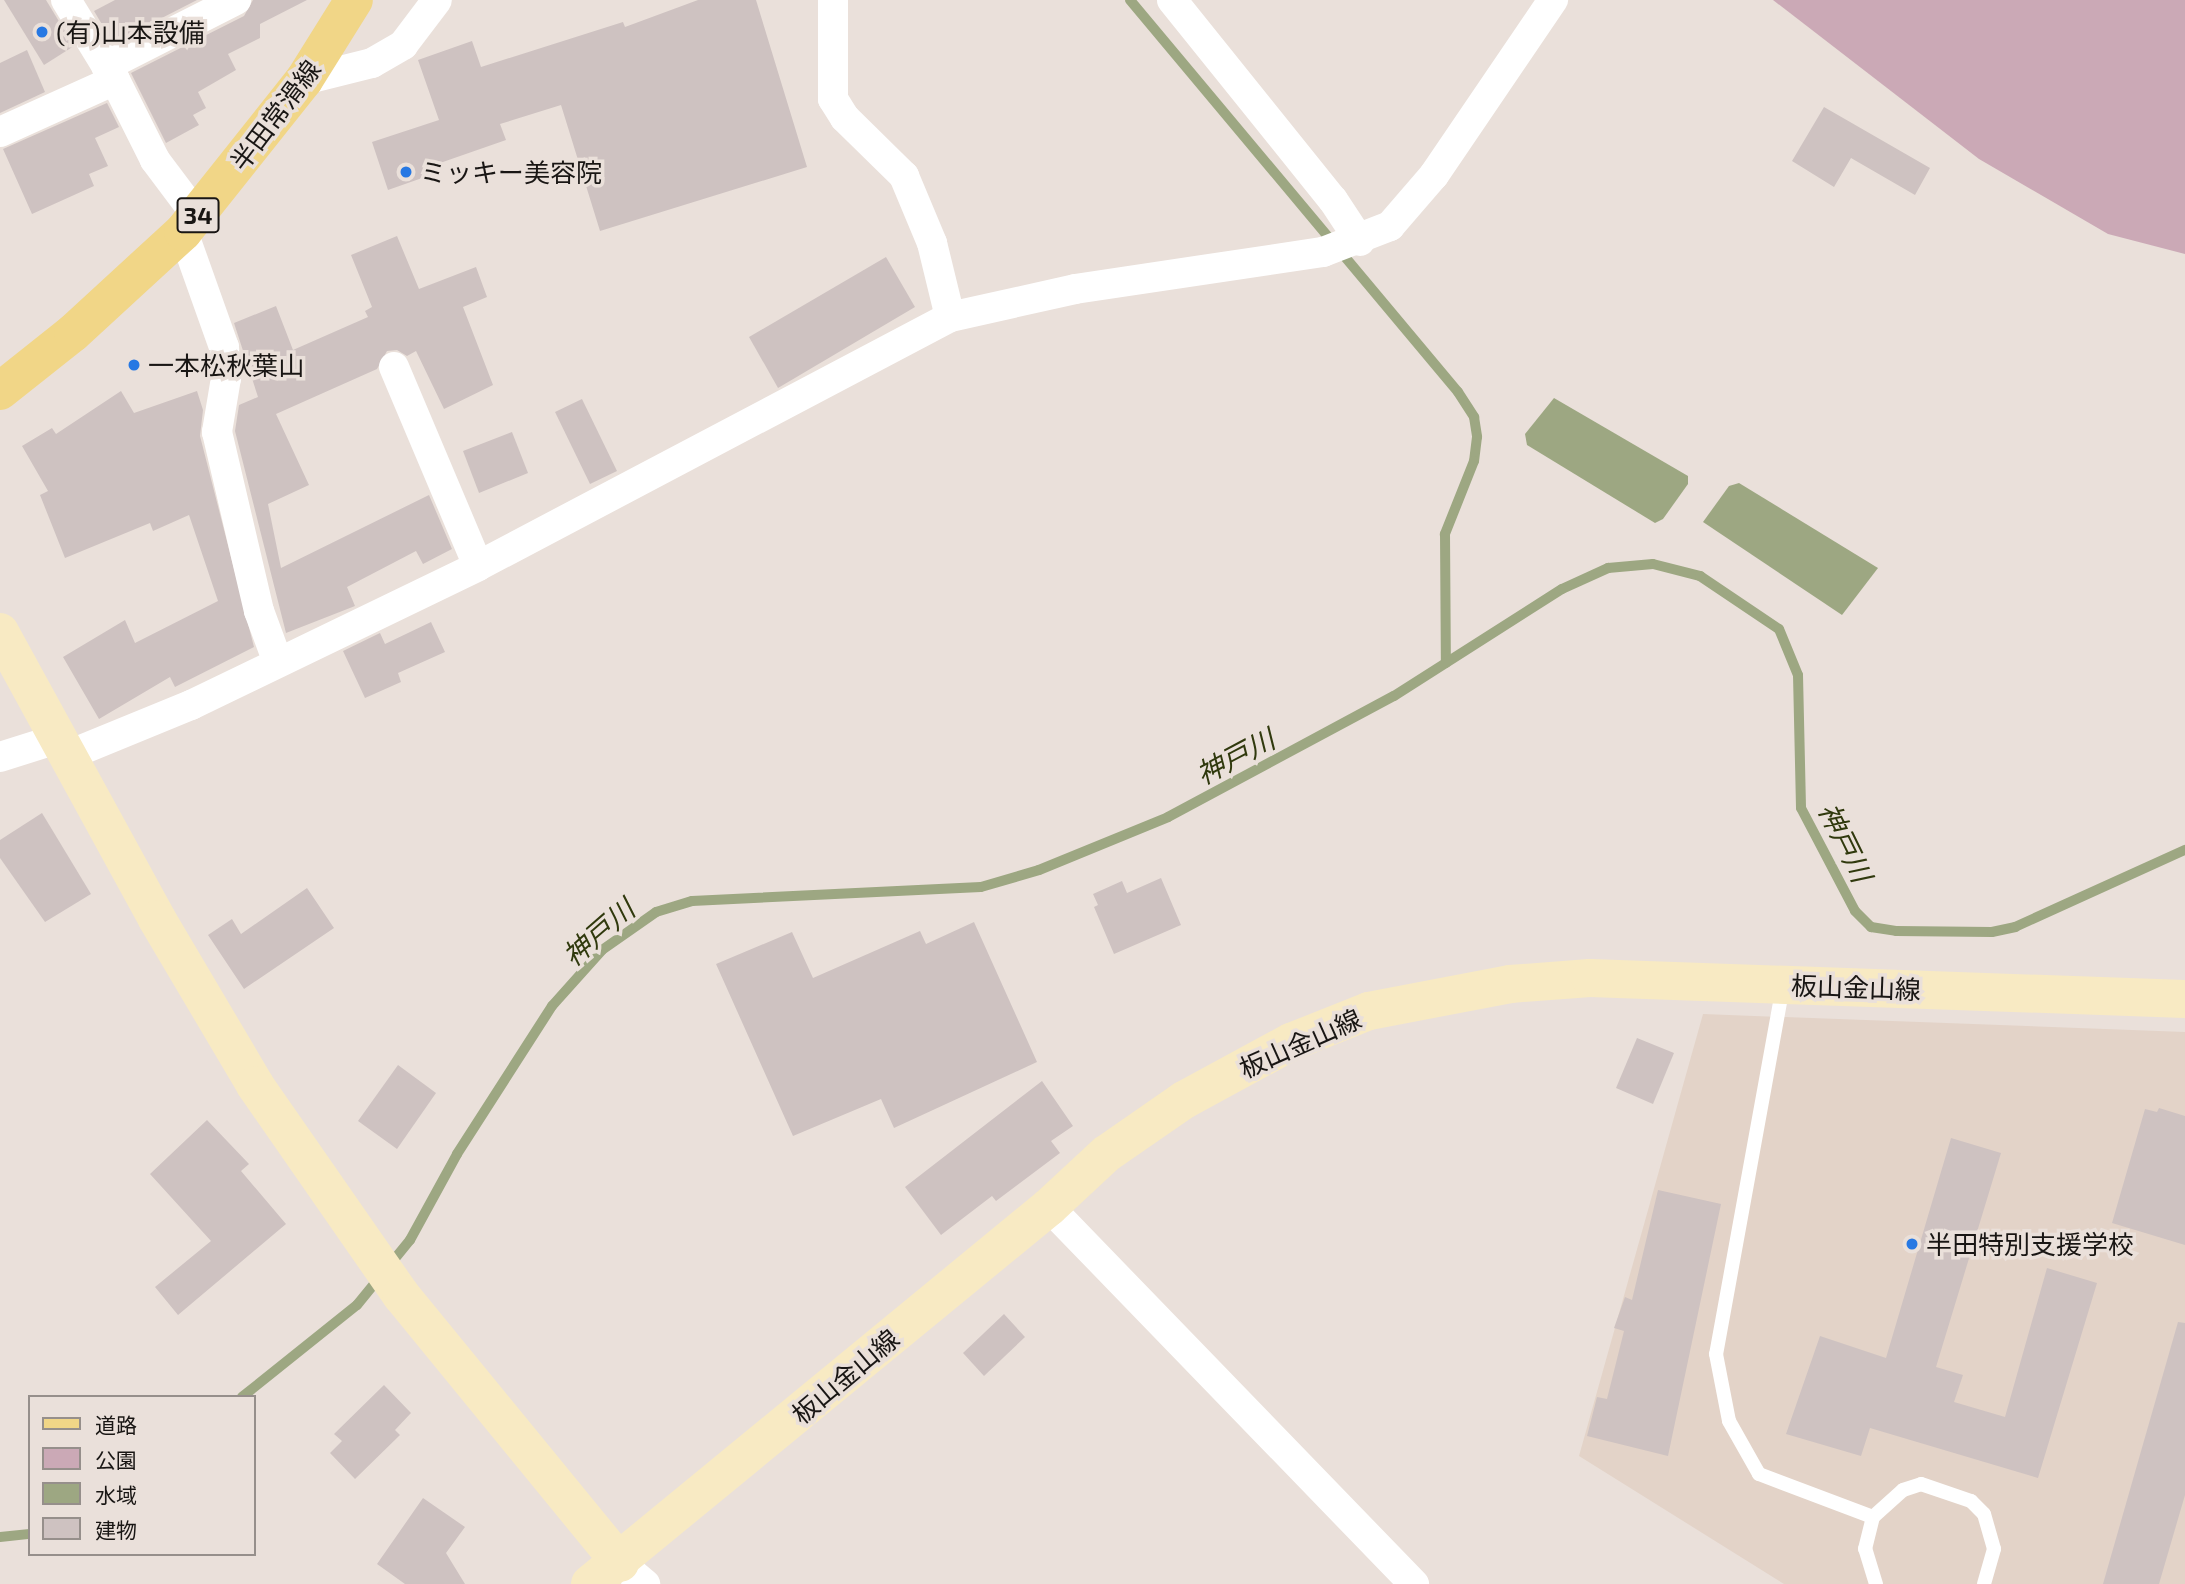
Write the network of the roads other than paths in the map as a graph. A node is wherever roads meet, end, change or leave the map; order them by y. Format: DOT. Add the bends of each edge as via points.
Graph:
graph roads {
  1 [pos="236,0"];
  2 [pos="354,0"];
  3 [pos="438,0"];
  4 [pos="833,0"];
  5 [pos="1172,0"];
  6 [pos="1553,0"];
  7 [pos="75,3"];
  8 [pos="110,73"];
  9 [pos="304,80"];
  10 [pos="0,132"];
  11 [pos="190,224"];
  12 [pos="1360,240"];
  13 [pos="950,317"];
  14 [pos="394,367"];
  15 [pos="0,391"];
  16 [pos="478,566"];
  17 [pos="0,632"];
  18 [pos="277,660"];
  19 [pos="65,746"];
  20 [pos="0,757"];
  21 [pos="1783,984"];
  22 [pos="2185,999"];
  23 [pos="1049,1207"];
  24 [pos="1872,1517"];
  25 [pos="618,1577"];
  26 [pos="1414,1584"];
  27 [pos="1875,1584"];
  28 [pos="1984,1584"];
  1 -- 8 [label="street"];
  2 -- 9 [label="main road, 半田常滑線 / 34"];
  3 -- 9 [label="street" via="403,45 372,63"];
  4 -- 13 [label="street" via="833,99 845,118 904,176 932,243"];
  5 -- 12 [label="street"];
  6 -- 12 [label="street" via="1434,175 1390,226"];
  7 -- 8 [label="street"];
  8 -- 10 [label="street"];
  8 -- 11 [label="street"];
  9 -- 11 [label="main road, 半田常滑線 / 34"];
  11 -- 15 [label="main road, 半田常滑線 / 34" via="73,333"];
  11 -- 18 [label="street" via="223,346 226,378 216,432 259,611"];
  12 -- 13 [label="street" via="1323,252 1075,289"];
  13 -- 16 [label="street"];
  14 -- 16 [label="street"];
  16 -- 18 [label="street"];
  17 -- 19 [label="main road"];
  18 -- 19 [label="street" via="191,705"];
  19 -- 20 [label="street"];
  19 -- 25 [label="main road" via="157,919 255,1086 401,1295"];
  21 -- 22 [label="main road, 板山金山線"];
  21 -- 23 [label="main road, 板山金山線" via="1567,980 1510,984 1369,1011 1291,1042 1184,1100 1106,1154"];
  21 -- 24 [label="lane" via="1716,1354 1729,1422 1759,1474"];
  23 -- 25 [label="main road, 板山金山線"];
  23 -- 26 [label="street"];
  24 -- 27 [label="lane" via="1865,1549"];
  24 -- 28 [label="lane" via="1887,1500 1921,1484 1971,1501 1992,1530 1992,1567"];
}
